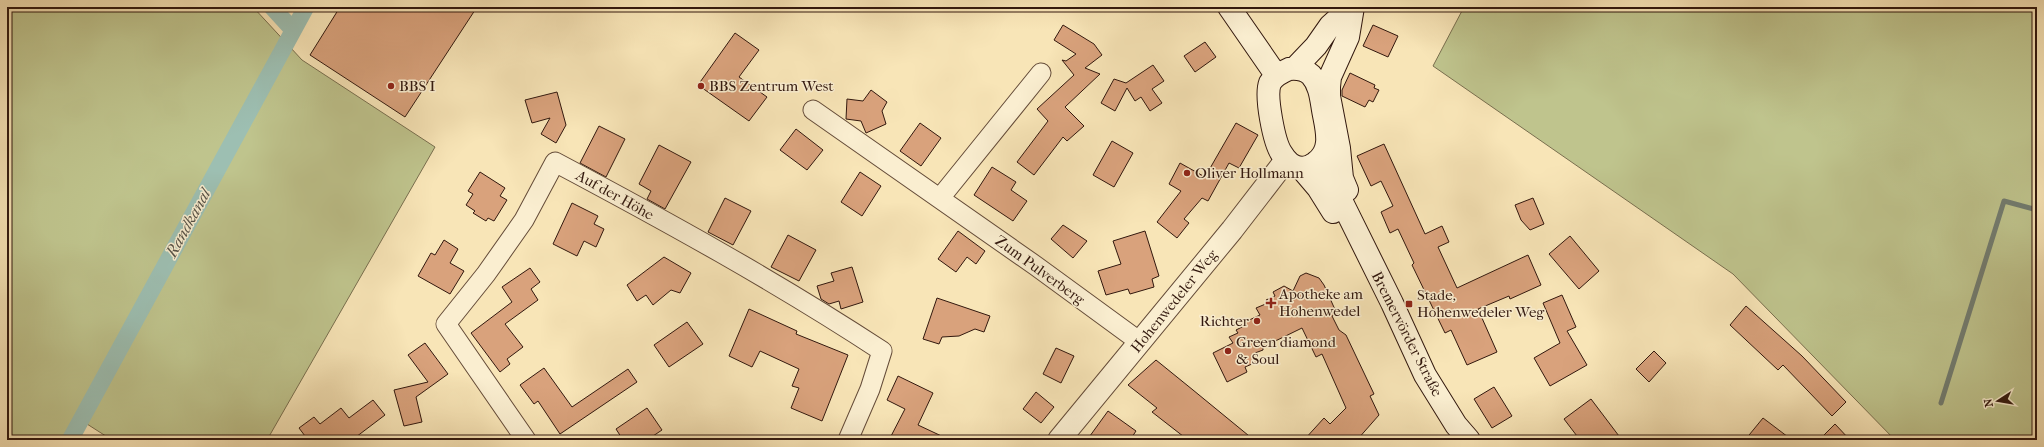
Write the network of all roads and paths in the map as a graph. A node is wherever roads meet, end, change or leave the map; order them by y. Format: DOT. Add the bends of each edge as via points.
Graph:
graph roads {
  1 [pos="1229,7"];
  2 [pos="1352,7"];
  3 [pos="1041,73"];
  4 [pos="1295,74"];
  5 [pos="813,110"];
  6 [pos="1322,157"];
  7 [pos="1293,164"];
  8 [pos="940,198"];
  9 [pos="1362,245"];
  10 [pos="1140,342"];
  11 [pos="526,440"];
  12 [pos="848,440"];
  13 [pos="1059,440"];
  14 [pos="1469,440"];
  1 -- 4 [label="main road"];
  2 -- 4 [label="main road" via="1330,26"];
  2 -- 9 [label="main road" via="1348,37 1330,77 1328,96 1339,148 1342,178 1354,206"];
  3 -- 8 [label="street"];
  4 -- 6 [label="main road" via="1319,90 1327,133 1326,151"];
  4 -- 7 [label="main road, Bremervörder Straße" via="1271,82 1268,100 1278,144"];
  5 -- 8 [label="street, Zum Pulverberg"];
  6 -- 7 [label="main road" via="1309,166"];
  6 -- 9 [label="main road, Bremervörder Straße"];
  7 -- 9 [label="main road, Bremervörder Straße" via="1318,188 1338,220"];
  7 -- 10 [label="main road, Hohenwedeler Weg" via="1232,230"];
  8 -- 10 [label="street, Zum Pulverberg"];
  9 -- 14 [label="main road, Bremervörder Straße" via="1425,375 1456,425"];
  10 -- 13 [label="main road, Hohenwedeler Weg"];
  11 -- 12 [label="street, Auf der Höhe" via="446,324 524,220 555,162 634,204 830,317 882,351 870,389"];
}
